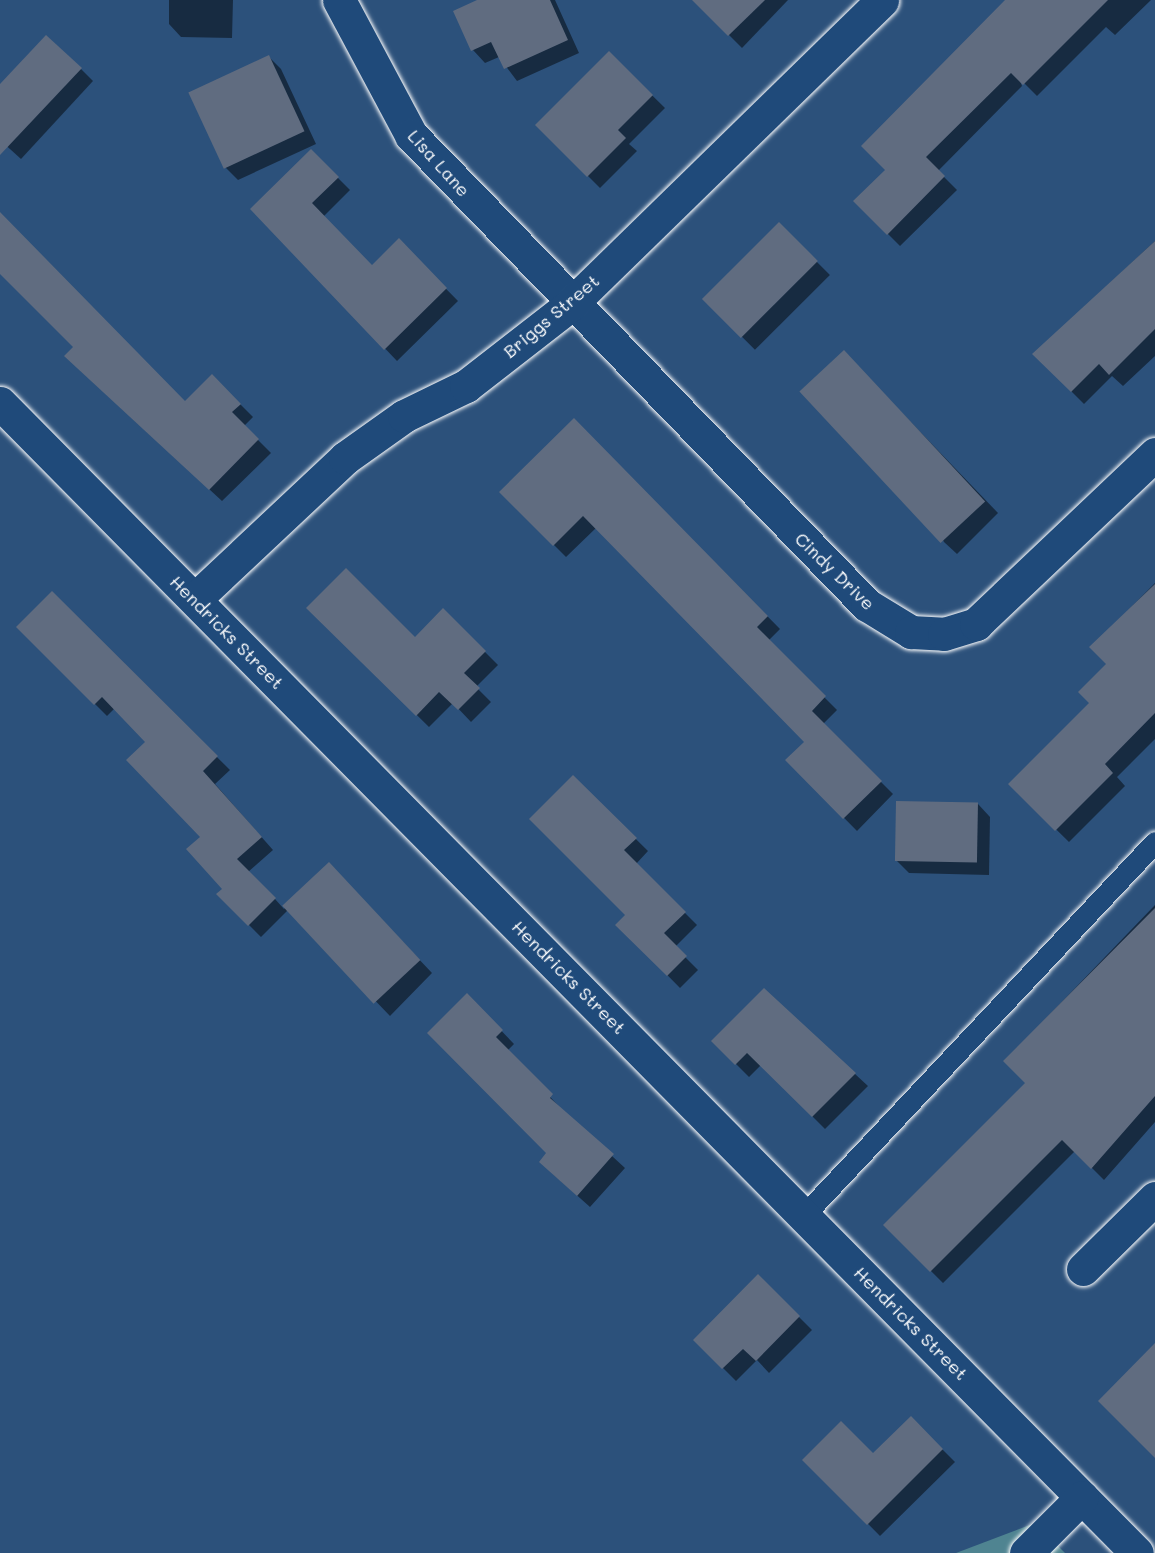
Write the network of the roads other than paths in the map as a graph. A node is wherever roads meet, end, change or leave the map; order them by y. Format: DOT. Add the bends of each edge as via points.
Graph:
graph roads {
  1 [pos="339,0"];
  2 [pos="882,0"];
  3 [pos="570,305"];
  4 [pos="0,403"];
  5 [pos="1155,454"];
  6 [pos="195,599"];
  7 [pos="1155,842"];
  8 [pos="1155,1198"];
  9 [pos="804,1215"];
  10 [pos="1083,1269"];
  11 [pos="1082,1497"];
  12 [pos="1026,1553"];
  13 [pos="1137,1553"];
  1 -- 3 [label="street, Lisa Lane" via="411,135"];
  2 -- 3 [label="street, Briggs Street"];
  3 -- 5 [label="street, Cindy Drive" via="867,605 911,632 944,634 976,624"];
  3 -- 6 [label="street, Briggs Street" via="466,386 404,416 345,458"];
  4 -- 6 [label="street, Hendricks Street"];
  6 -- 9 [label="street, Hendricks Street"];
  7 -- 9 [label="lane"];
  8 -- 10 [label="street"];
  9 -- 11 [label="street, Hendricks Street"];
  11 -- 12 [label="street"];
  11 -- 13 [label="street, Hendricks Street"];
}
